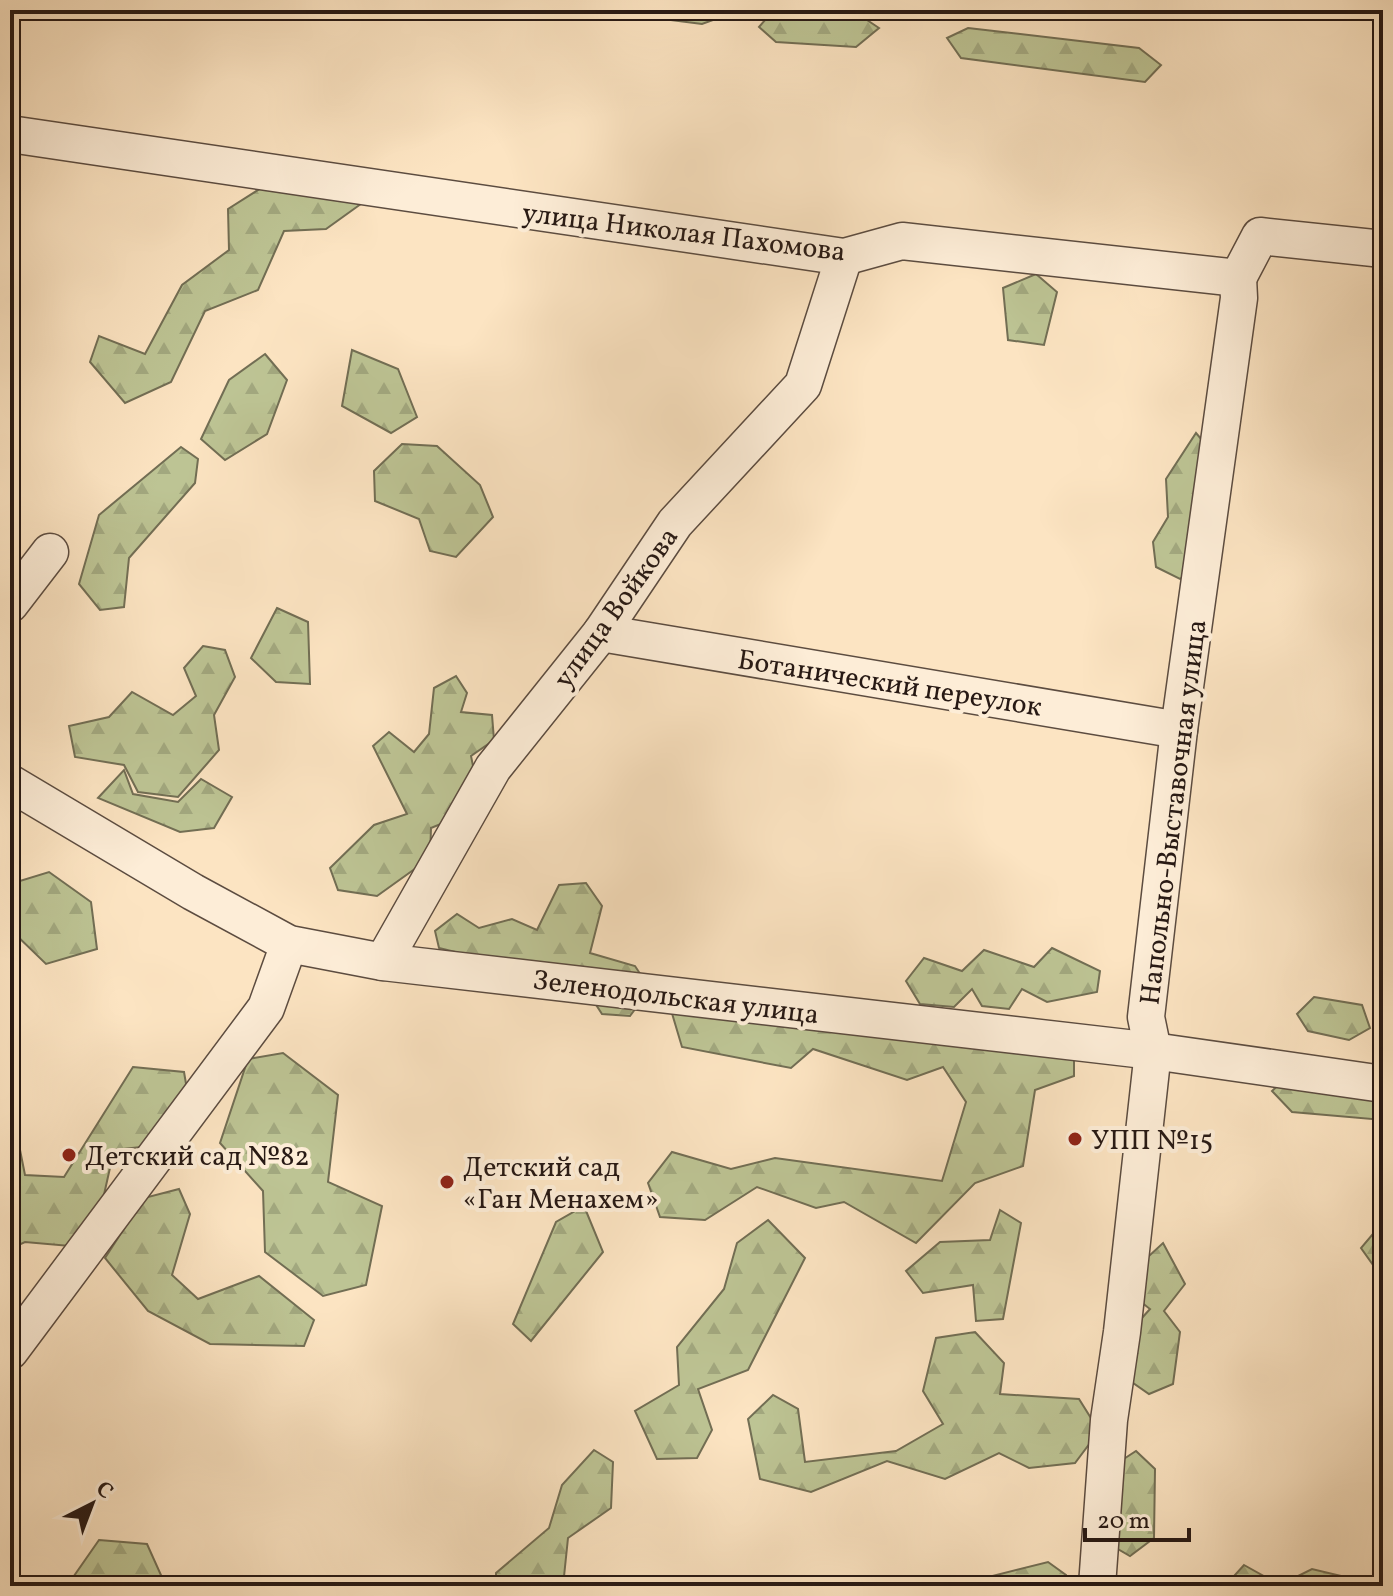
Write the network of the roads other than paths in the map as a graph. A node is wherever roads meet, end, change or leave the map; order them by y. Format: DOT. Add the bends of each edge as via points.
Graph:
graph roads {
  1 [pos="10,134"];
  2 [pos="1383,249"];
  3 [pos="844,257"];
  4 [pos="1238,278"];
  5 [pos="50,552"];
  6 [pos="10,604"];
  7 [pos="601,633"];
  8 [pos="1179,730"];
  9 [pos="10,783"];
  10 [pos="289,944"];
  11 [pos="383,962"];
  12 [pos="1153,1051"];
  13 [pos="1383,1084"];
  14 [pos="10,1351"];
  15 [pos="1097,1586"];
  1 -- 3 [label="street, улица Николая Пахомова"];
  2 -- 4 [label="street" via="1260,236"];
  3 -- 4 [label="street, улица Николая Пахомова" via="902,241"];
  3 -- 7 [label="street, улица Войкова" via="803,385 675,523"];
  4 -- 8 [label="street, Напольно-Выставочная улица"];
  5 -- 6 [label="street"];
  7 -- 8 [label="street, Ботанический переулок"];
  7 -- 11 [label="street, улица Войкова" via="493,768"];
  8 -- 12 [label="street, Напольно-Выставочная улица" via="1146,1017"];
  9 -- 10 [label="street, Зеленодольская улица"];
  10 -- 11 [label="street, Зеленодольская улица"];
  10 -- 14 [label="street" via="266,1008"];
  11 -- 12 [label="street, Зеленодольская улица"];
  12 -- 13 [label="street, Зеленодольская улица"];
  12 -- 15 [label="street, Напольно-Выставочная улица" via="1109,1420"];
}
